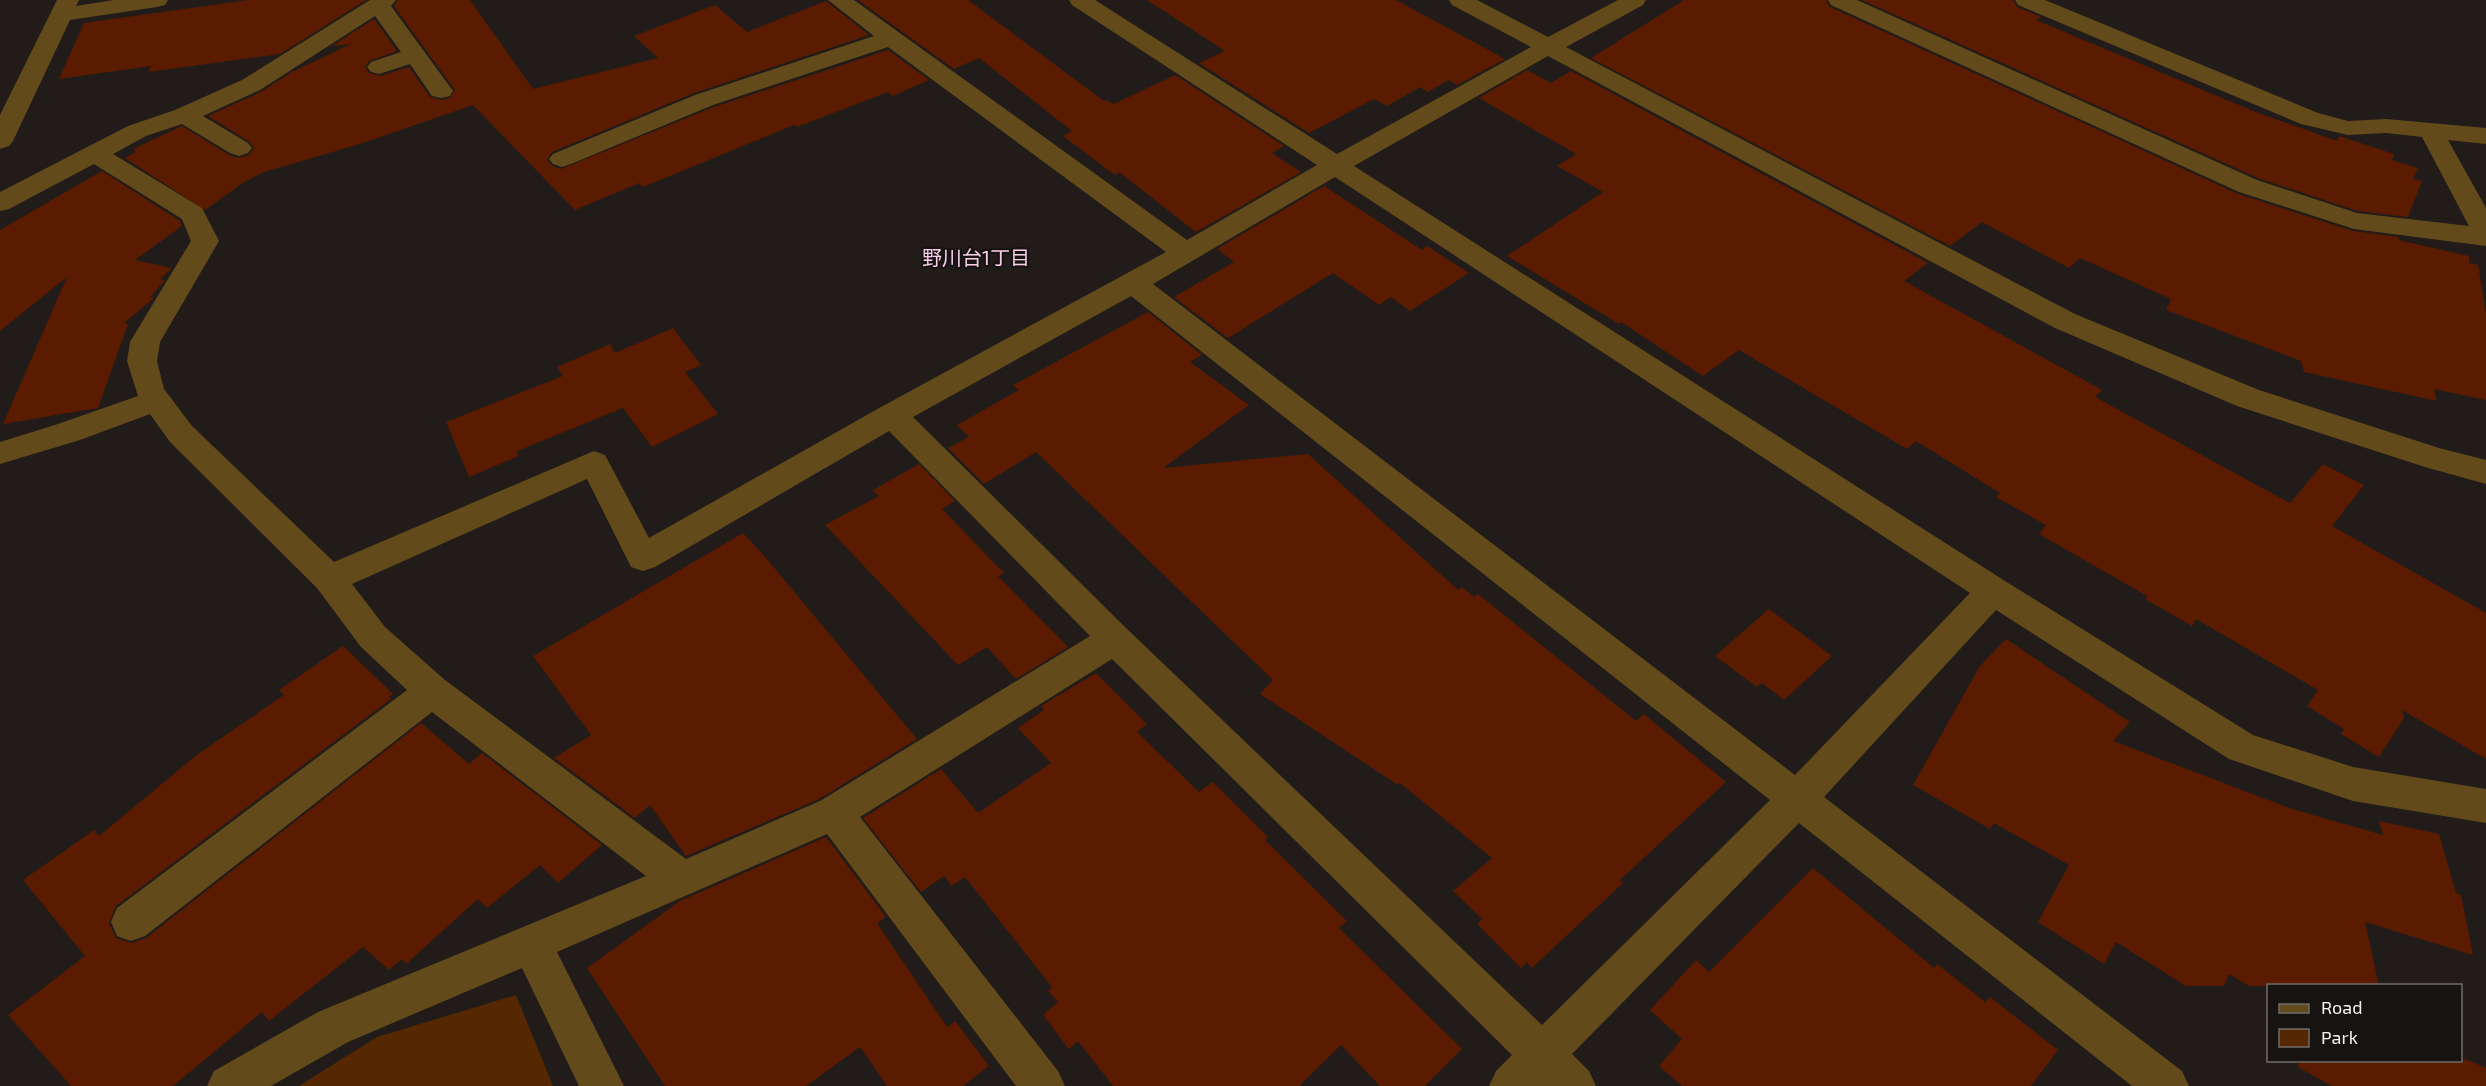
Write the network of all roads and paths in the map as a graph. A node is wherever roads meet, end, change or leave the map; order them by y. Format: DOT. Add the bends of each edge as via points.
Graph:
graph roads {
  1 [pos="157,0"];
  2 [pos="839,0"];
  3 [pos="1080,0"];
  4 [pos="1460,0"];
  5 [pos="1635,0"];
  6 [pos="1839,0"];
  7 [pos="2026,0"];
  8 [pos="382,2"];
  9 [pos="64,7"];
  10 [pos="892,39"];
  11 [pos="1549,48"];
  12 [pos="415,56"];
  13 [pos="379,67"];
  14 [pos="441,91"];
  15 [pos="184,115"];
  16 [pos="2430,129"];
  17 [pos="2486,136"];
  18 [pos="0,141"];
  19 [pos="239,148"];
  20 [pos="94,153"];
  21 [pos="562,159"];
  22 [pos="1335,166"];
  23 [pos="0,203"];
  24 [pos="2486,235"];
  25 [pos="1185,252"];
  26 [pos="1133,283"];
  27 [pos="157,400"];
  28 [pos="892,415"];
  29 [pos="0,453"];
  30 [pos="2486,472"];
  31 [pos="329,579"];
  32 [pos="1993,591"];
  33 [pos="1115,639"];
  34 [pos="432,691"];
  35 [pos="1797,799"];
  36 [pos="2486,806"];
  37 [pos="834,813"];
  38 [pos="682,880"];
  39 [pos="131,922"];
  40 [pos="531,943"];
  41 [pos="1542,1054"];
  42 [pos="229,1086"];
  43 [pos="602,1086"];
  44 [pos="1043,1086"];
  45 [pos="1511,1086"];
  46 [pos="1574,1086"];
  47 [pos="2166,1086"];
  1 -- 9 [label="street"];
  2 -- 10 [label="street"];
  3 -- 22 [label="street"];
  4 -- 11 [label="street"];
  5 -- 11 [label="street"];
  6 -- 24 [label="street" via="2248,186 2354,221"];
  7 -- 16 [label="street" via="2310,119 2348,129"];
  8 -- 12 [label="street"];
  8 -- 15 [label="street" via="251,85"];
  9 -- 18 [label="street"];
  10 -- 21 [label="street" via="704,100"];
  10 -- 25 [label="street"];
  11 -- 22 [label="street"];
  11 -- 30 [label="street" via="2065,321 2248,398"];
  12 -- 13 [label="street"];
  12 -- 14 [label="street"];
  15 -- 19 [label="street"];
  15 -- 20 [label="street" via="157,123"];
  16 -- 17 [label="street"];
  16 -- 24 [label="street"];
  20 -- 23 [label="street"];
  20 -- 27 [label="street" via="193,214 205,241 145,342 142,361 150,391"];
  22 -- 25 [label="street"];
  22 -- 32 [label="street"];
  25 -- 26 [label="street"];
  26 -- 28 [label="street"];
  26 -- 35 [label="street"];
  27 -- 29 [label="street"];
  27 -- 31 [label="street" via="181,434"];
  28 -- 31 [label="street" via="643,558 594,463"];
  28 -- 33 [label="street"];
  31 -- 34 [label="street" via="373,637"];
  32 -- 35 [label="street"];
  32 -- 36 [label="street" via="2242,748 2353,784"];
  33 -- 37 [label="street"];
  33 -- 41 [label="street"];
  34 -- 38 [label="street"];
  34 -- 39 [label="street"];
  35 -- 41 [label="street"];
  35 -- 47 [label="street"];
  37 -- 38 [label="street"];
  37 -- 44 [label="street"];
  38 -- 40 [label="street"];
  40 -- 42 [label="street" via="333,1027"];
  40 -- 43 [label="street"];
  41 -- 45 [label="street"];
  41 -- 46 [label="street"];
}
